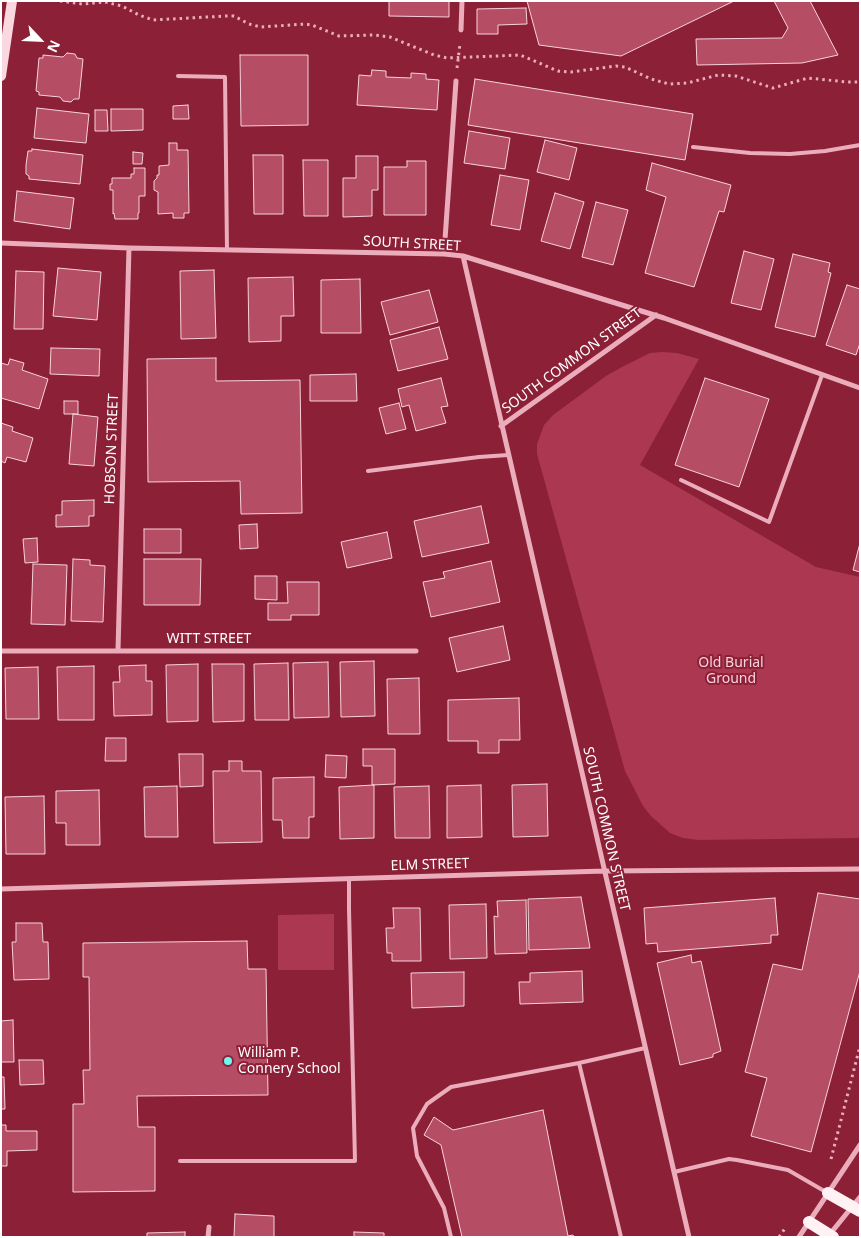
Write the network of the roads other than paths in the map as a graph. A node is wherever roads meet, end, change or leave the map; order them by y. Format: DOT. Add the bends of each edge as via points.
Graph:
graph roads {
  1 [pos="12,1"];
  2 [pos="462,1"];
  3 [pos="5,26"];
  4 [pos="461,30"];
  5 [pos="1,76"];
  6 [pos="178,76"];
  7 [pos="456,81"];
  8 [pos="860,145"];
  9 [pos="693,147"];
  10 [pos="1,243"];
  11 [pos="129,248"];
  12 [pos="227,250"];
  13 [pos="444,254"];
  14 [pos="462,256"];
  15 [pos="656,315"];
  16 [pos="822,375"];
  17 [pos="860,388"];
  18 [pos="501,426"];
  19 [pos="508,455"];
  20 [pos="368,472"];
  21 [pos="681,480"];
  22 [pos="118,650"];
  23 [pos="1,651"];
  24 [pos="416,651"];
  25 [pos="860,869"];
  26 [pos="605,871"];
  27 [pos="349,879"];
  28 [pos="1,889"];
  29 [pos="646,1048"];
  30 [pos="578,1063"];
  31 [pos="860,1144"];
  32 [pos="180,1161"];
  33 [pos="674,1172"];
  34 [pos="828,1193"];
  35 [pos="857,1205"];
  36 [pos="809,1222"];
  37 [pos="209,1226"];
  38 [pos="830,1236"];
  39 [pos="208,1237"];
  40 [pos="451,1237"];
  41 [pos="620,1237"];
  42 [pos="689,1237"];
  43 [pos="799,1237"];
  1 -- 3 [label="main road"];
  2 -- 4 [label="street"];
  3 -- 5 [label="main road"];
  6 -- 12 [label="lane" via="224,77"];
  7 -- 13 [label="street"];
  8 -- 9 [label="lane" via="790,154"];
  10 -- 11 [label="street, SOUTH STREET"];
  11 -- 12 [label="street, SOUTH STREET"];
  11 -- 22 [label="street, HOBSON STREET"];
  12 -- 13 [label="street, SOUTH STREET"];
  13 -- 14 [label="street, SOUTH STREET"];
  14 -- 15 [label="street, SOUTH STREET"];
  14 -- 18 [label="street, SOUTH COMMON STREET"];
  15 -- 16 [label="street, SOUTH STREET"];
  15 -- 18 [label="street, SOUTH COMMON STREET"];
  16 -- 17 [label="street, SOUTH STREET"];
  16 -- 21 [label="lane" via="769,522"];
  18 -- 19 [label="street, SOUTH COMMON STREET"];
  19 -- 20 [label="lane"];
  19 -- 26 [label="street, SOUTH COMMON STREET"];
  22 -- 23 [label="street, WITT STREET"];
  22 -- 24 [label="street, WITT STREET"];
  25 -- 26 [label="street, ELM STREET"];
  26 -- 27 [label="street, ELM STREET"];
  26 -- 29 [label="street, SOUTH COMMON STREET"];
  27 -- 28 [label="street, ELM STREET"];
  27 -- 32 [label="lane" via="355,1160"];
  29 -- 30 [label="lane"];
  29 -- 33 [label="street, SOUTH COMMON STREET"];
  30 -- 40 [label="lane" via="451,1087 427,1104 412,1128 417,1156 444,1208"];
  30 -- 41 [label="lane"];
  31 -- 34 [label="street"];
  33 -- 34 [label="lane" via="737,1160 788,1170"];
  33 -- 42 [label="street, SOUTH COMMON STREET"];
  34 -- 35 [label="main road"];
  34 -- 36 [label="street"];
  35 -- 38 [label="street"];
  36 -- 38 [label="main road"];
  36 -- 43 [label="street"];
  37 -- 39 [label="street"];
}
